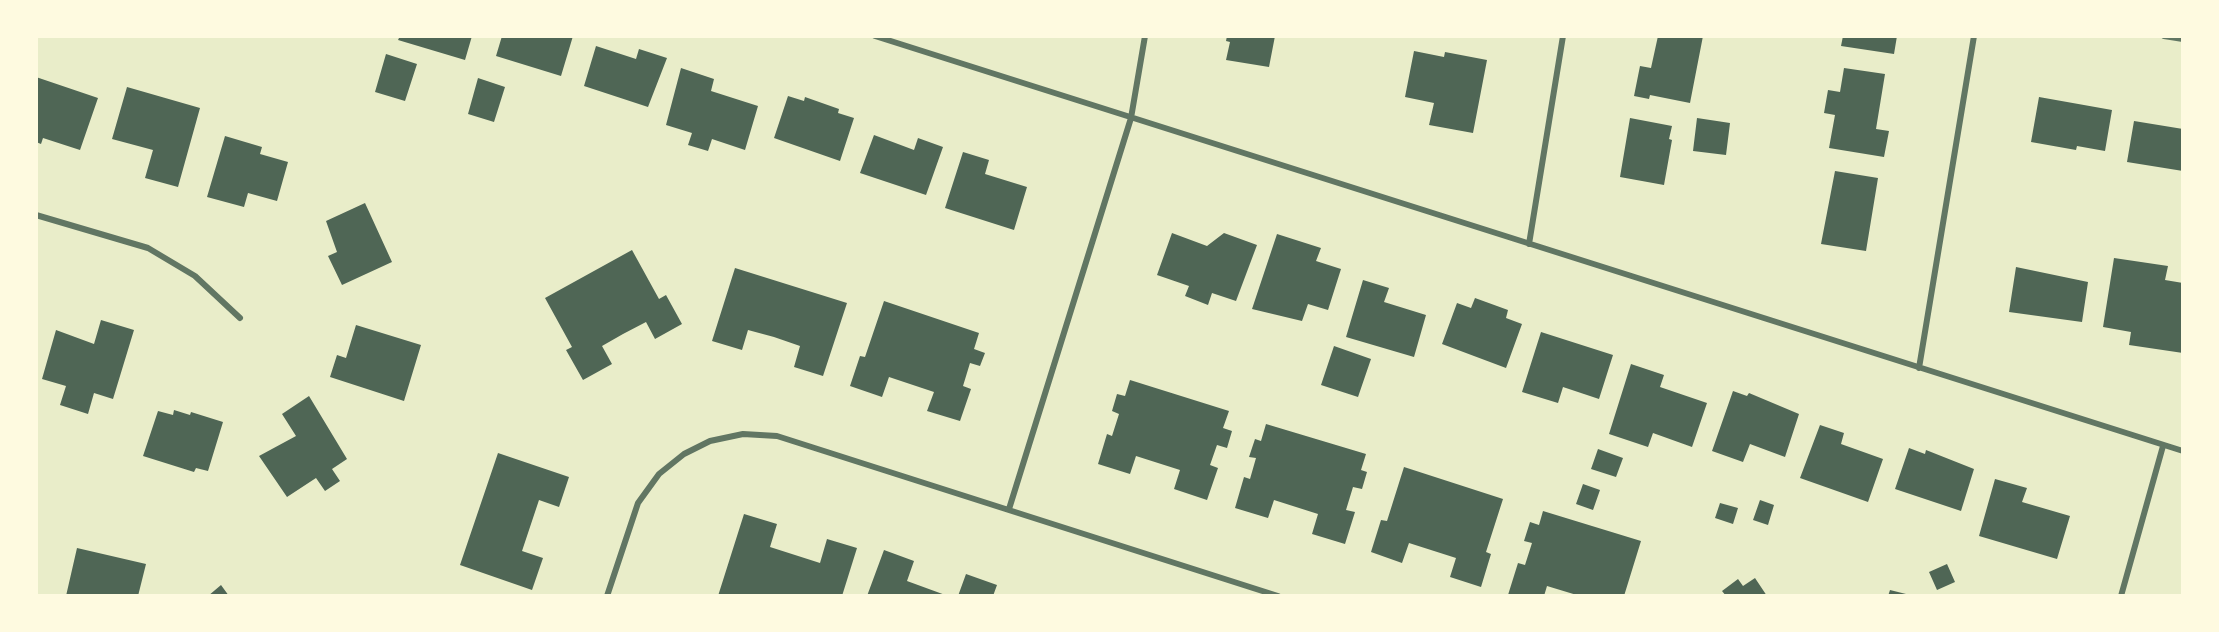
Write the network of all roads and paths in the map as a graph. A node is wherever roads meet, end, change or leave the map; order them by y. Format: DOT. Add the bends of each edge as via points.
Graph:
graph roads {
  1 [pos="874,36"];
  2 [pos="1145,36"];
  3 [pos="1563,36"];
  4 [pos="1974,36"];
  5 [pos="2164,36"];
  6 [pos="2183,39"];
  7 [pos="1131,118"];
  8 [pos="36,215"];
  9 [pos="1529,244"];
  10 [pos="240,318"];
  11 [pos="1919,368"];
  12 [pos="2163,446"];
  13 [pos="2183,451"];
  14 [pos="1009,509"];
  15 [pos="607,596"];
  16 [pos="1278,596"];
  17 [pos="2121,596"];
  1 -- 7 [label="street"];
  2 -- 7 [label="street"];
  3 -- 9 [label="street"];
  4 -- 11 [label="street"];
  5 -- 6 [label="street"];
  7 -- 9 [label="street"];
  7 -- 14 [label="street"];
  8 -- 10 [label="street" via="148,249 195,276"];
  9 -- 11 [label="street"];
  11 -- 12 [label="street"];
  12 -- 13 [label="street"];
  12 -- 17 [label="street"];
  14 -- 15 [label="street" via="777,436 742,434 710,441 684,454 659,474 638,503"];
  14 -- 16 [label="street"];
}
